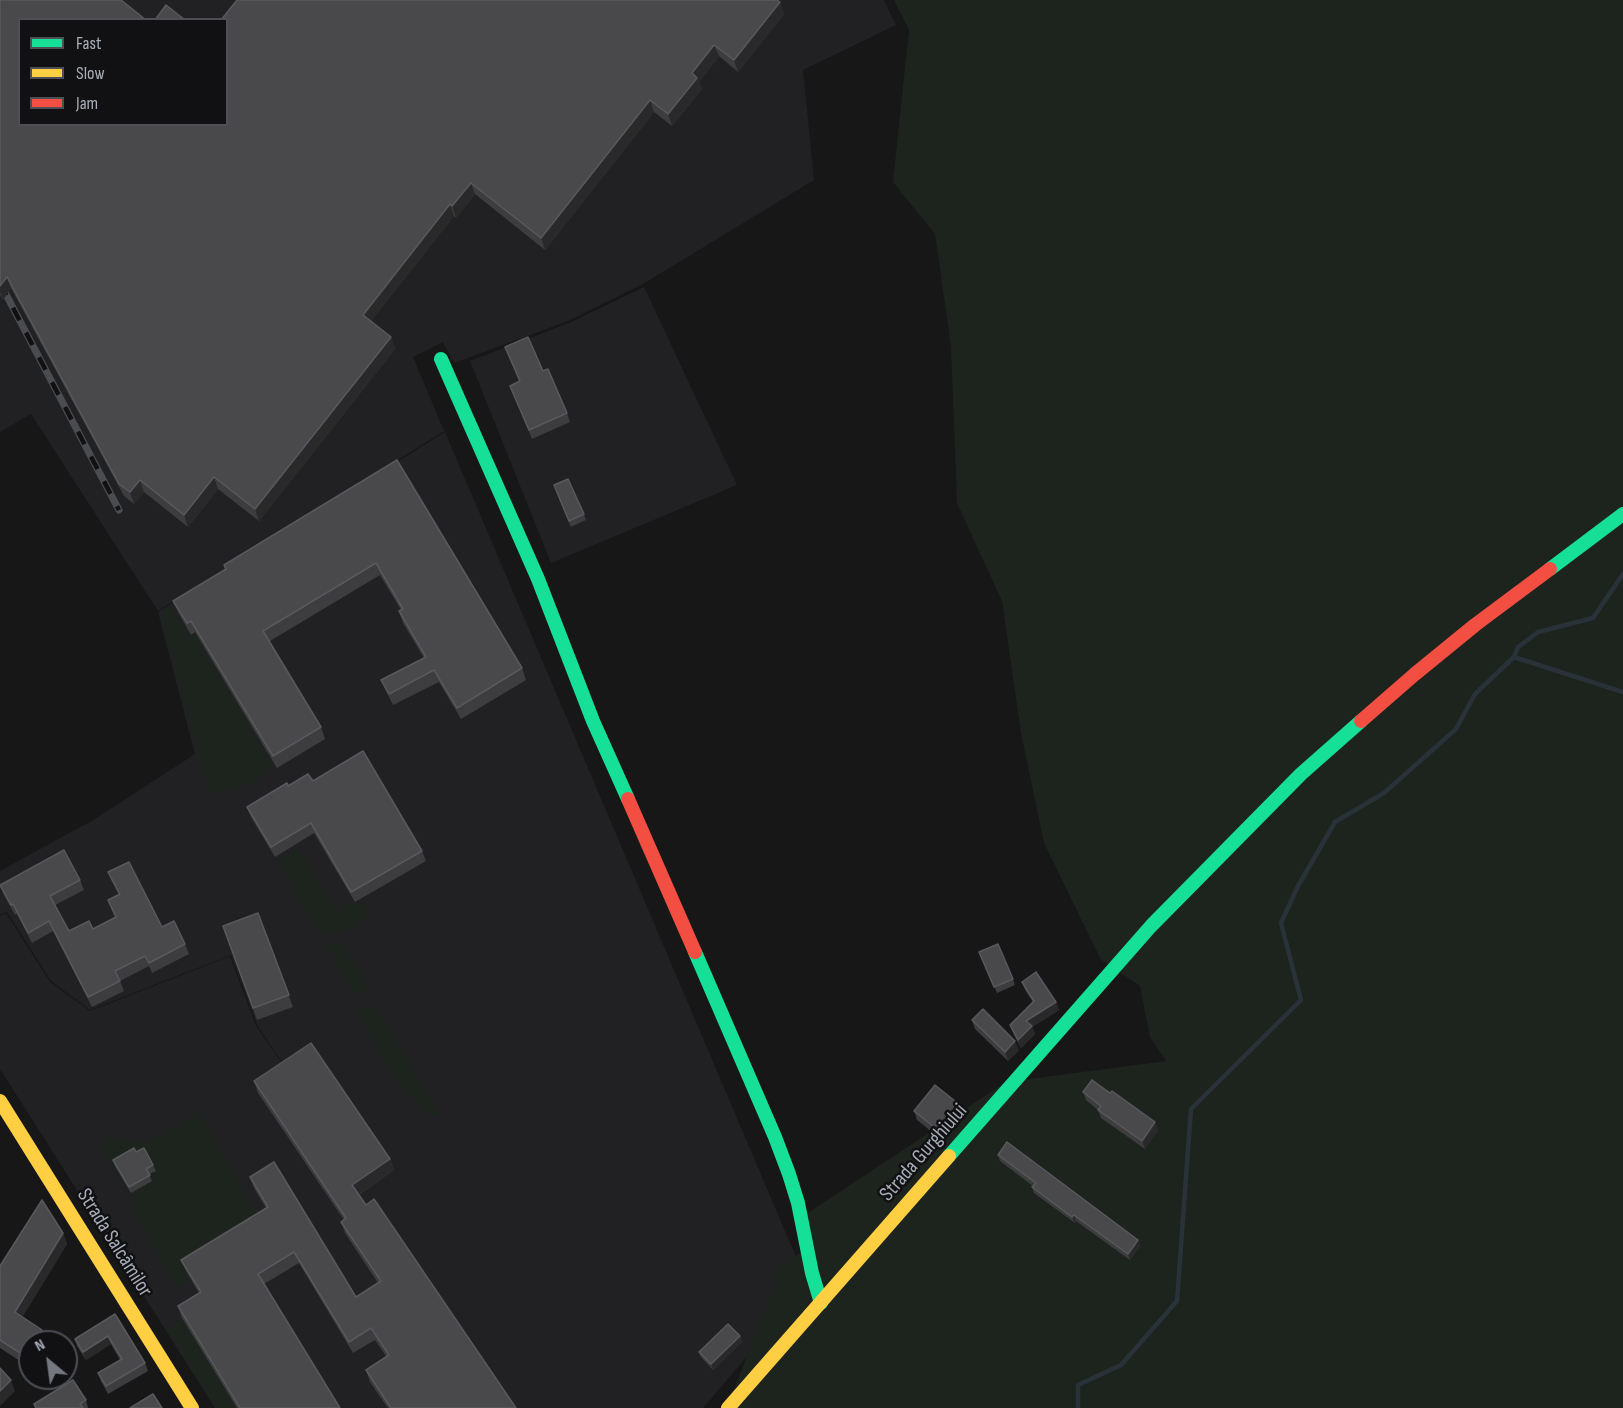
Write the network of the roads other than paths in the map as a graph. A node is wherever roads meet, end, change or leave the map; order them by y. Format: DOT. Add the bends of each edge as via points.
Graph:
graph roads {
  1 [pos="441,359"];
  2 [pos="1623,514"];
  3 [pos="0,1101"];
  4 [pos="821,1303"];
  5 [pos="192,1408"];
  6 [pos="728,1408"];
  1 -- 4 [label="main road" via="537,579 593,721 775,1137 798,1203"];
  2 -- 4 [label="main road, Strada Gurghiului" via="1475,625 1301,774 1151,926"];
  3 -- 5 [label="main road, Strada Salcâmilor"];
  4 -- 6 [label="main road, Strada Gurghiului"];
}
